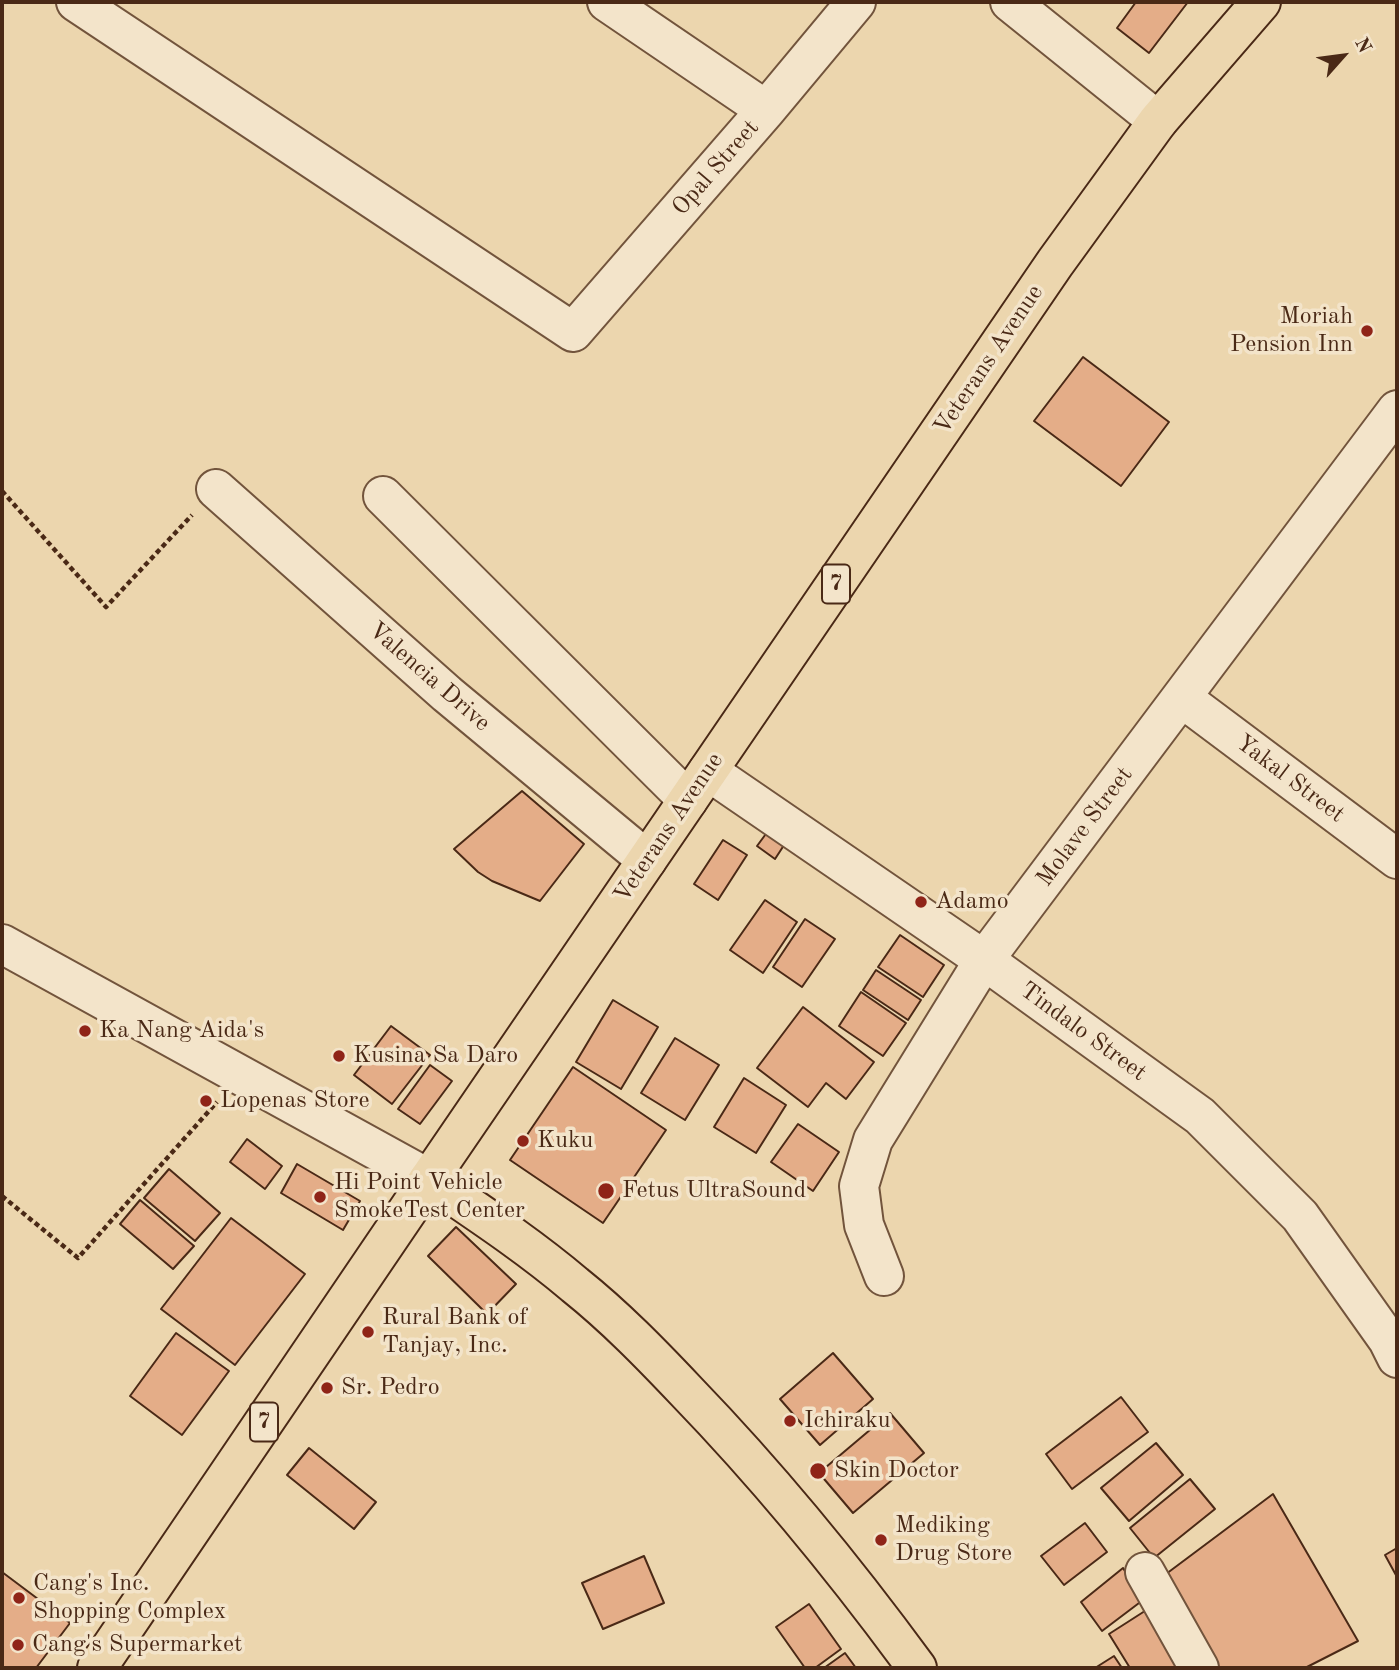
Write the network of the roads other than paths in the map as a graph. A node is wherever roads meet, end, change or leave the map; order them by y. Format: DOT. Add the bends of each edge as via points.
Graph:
graph roads {
  1 [pos="76,2"];
  2 [pos="607,2"];
  3 [pos="856,2"];
  4 [pos="1010,2"];
  5 [pos="1252,4"];
  6 [pos="766,110"];
  7 [pos="1158,121"];
  8 [pos="1397,410"];
  9 [pos="216,489"];
  10 [pos="383,496"];
  11 [pos="1182,698"];
  12 [pos="698,786"];
  13 [pos="1397,859"];
  14 [pos="647,860"];
  15 [pos="2,944"];
  16 [pos="984,960"];
  17 [pos="429,1180"];
  18 [pos="884,1276"];
  19 [pos="1397,1357"];
  20 [pos="1145,1572"];
  21 [pos="97,1668"];
  22 [pos="917,1668"];
  23 [pos="1199,1668"];
  1 -- 6 [label="street, Opal Street" via="573,332"];
  2 -- 6 [label="street"];
  3 -- 6 [label="street, Opal Street"];
  4 -- 7 [label="street"];
  5 -- 7 [label="main road, Veterans Avenue / 7"];
  7 -- 12 [label="main road, Veterans Avenue / 7" via="1055,263"];
  8 -- 11 [label="street, Molave Street"];
  9 -- 14 [label="street, Valencia Drive" via="447,694"];
  10 -- 12 [label="street, Tindalo Street"];
  11 -- 13 [label="street, Yakal Street"];
  11 -- 16 [label="street, Molave Street"];
  12 -- 14 [label="main road, Veterans Avenue / 7"];
  12 -- 16 [label="street, Tindalo Street"];
  14 -- 17 [label="main road, Veterans Avenue / 7"];
  15 -- 17 [label="street"];
  16 -- 18 [label="street, Molave Street" via="873,1140 859,1186 864,1225"];
  16 -- 19 [label="street, Tindalo Street" via="1200,1116 1300,1216"];
  17 -- 21 [label="main road, Veterans Avenue / 7"];
  17 -- 22 [label="main road" via="519,1240 641,1345 796,1513"];
  20 -- 23 [label="street"];
}
